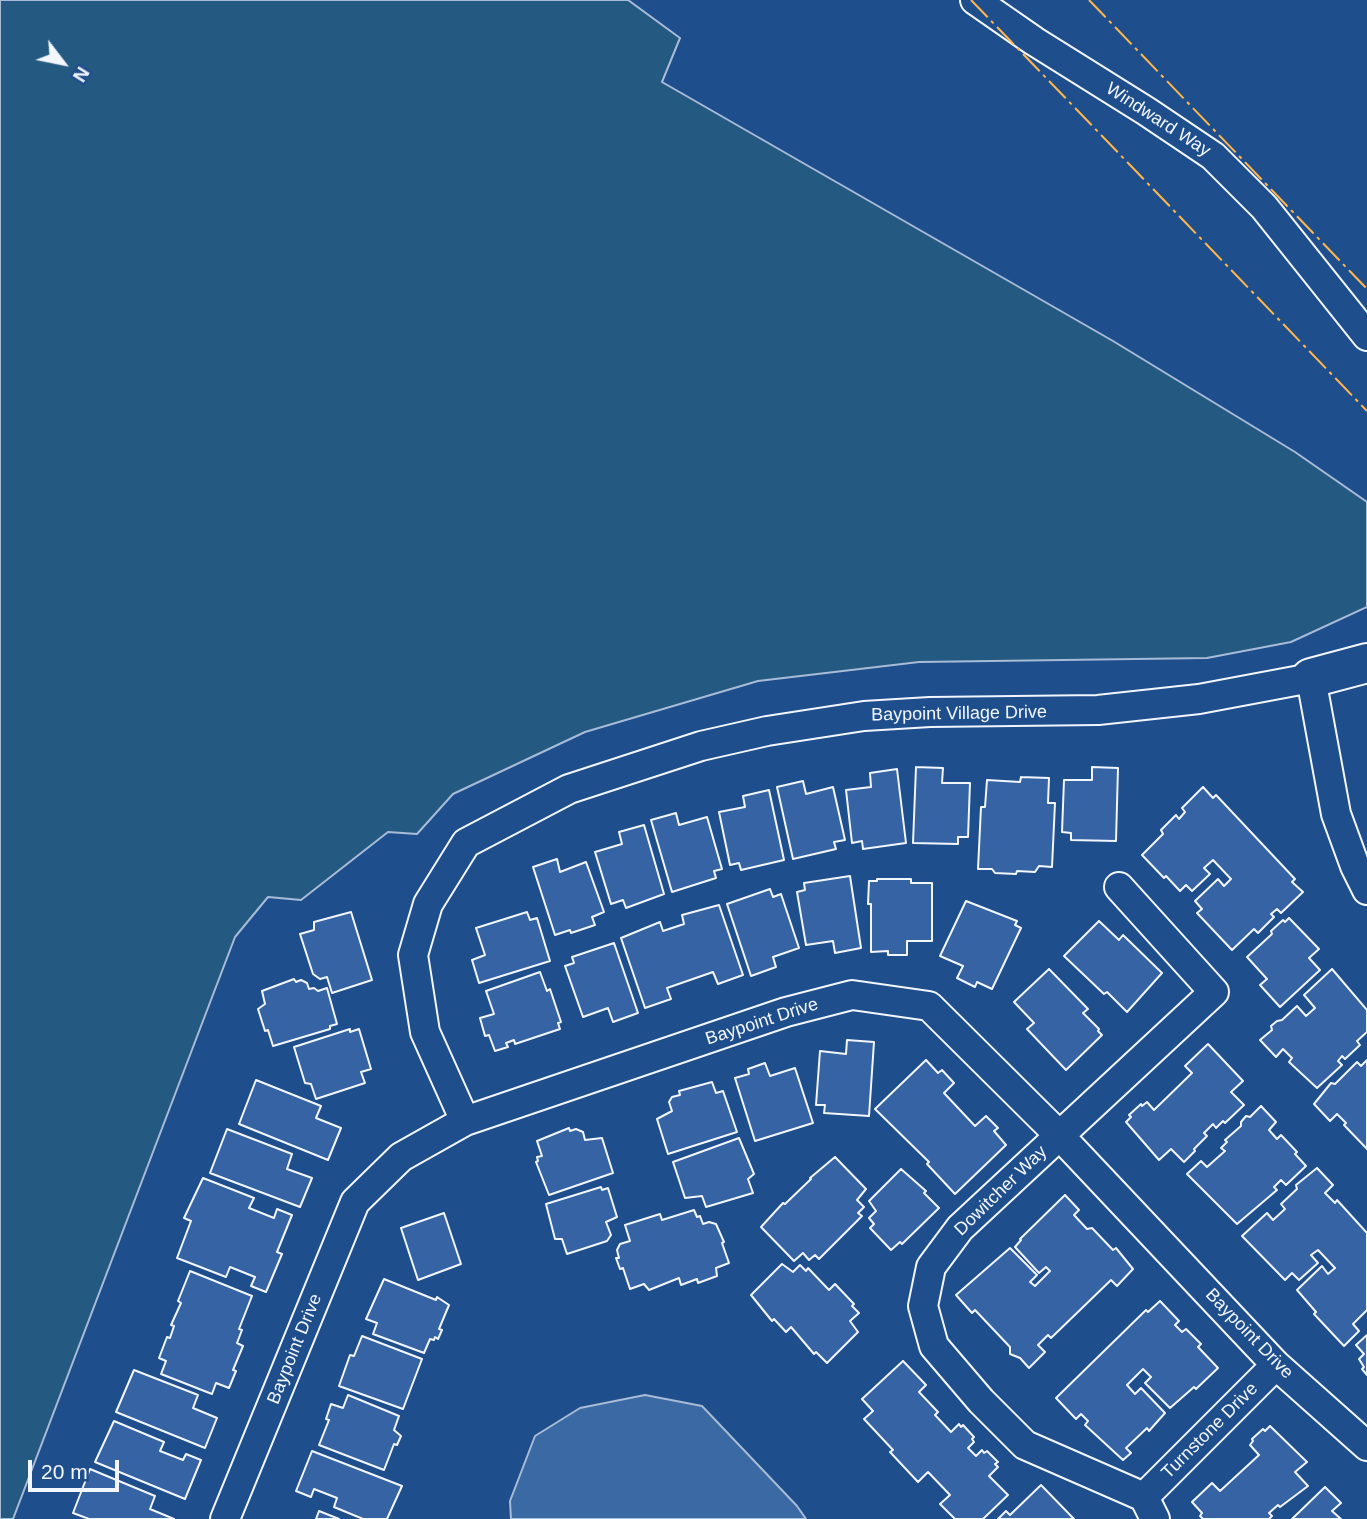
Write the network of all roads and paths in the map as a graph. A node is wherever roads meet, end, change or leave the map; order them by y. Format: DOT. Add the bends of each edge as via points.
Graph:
graph roads {
  1 [pos="975,0"];
  2 [pos="1367,336"];
  3 [pos="1367,663"];
  4 [pos="1311,678"];
  5 [pos="1119,887"];
  6 [pos="1367,890"];
  7 [pos="465,1121"];
  8 [pos="1060,1136"];
  9 [pos="1276,1365"];
  10 [pos="1367,1446"];
  11 [pos="1150,1508"];
  12 [pos="225,1519"];
  1 -- 2 [label="street, Windward Way" via="1213,156 1264,208"];
  3 -- 4 [label="street"];
  4 -- 6 [label="street" via="1336,814"];
  4 -- 7 [label="street, Baypoint Village Drive" via="1126,708 962,711 830,720 668,755 569,789 466,843 428,904 413,955 425,1032"];
  5 -- 8 [label="street, Dowitcher Way" via="1214,992"];
  7 -- 8 [label="street, Baypoint Drive" via="786,1012 852,995 929,1006"];
  7 -- 12 [label="street, Baypoint Drive" via="401,1157 355,1202"];
  8 -- 9 [label="street, Baypoint Drive"];
  8 -- 11 [label="street, Dowitcher Way" via="960,1228 931,1267 923,1306 934,1346 1025,1446"];
  9 -- 10 [label="street, Baypoint Drive"];
  9 -- 11 [label="street, Turnstone Drive"];
}
